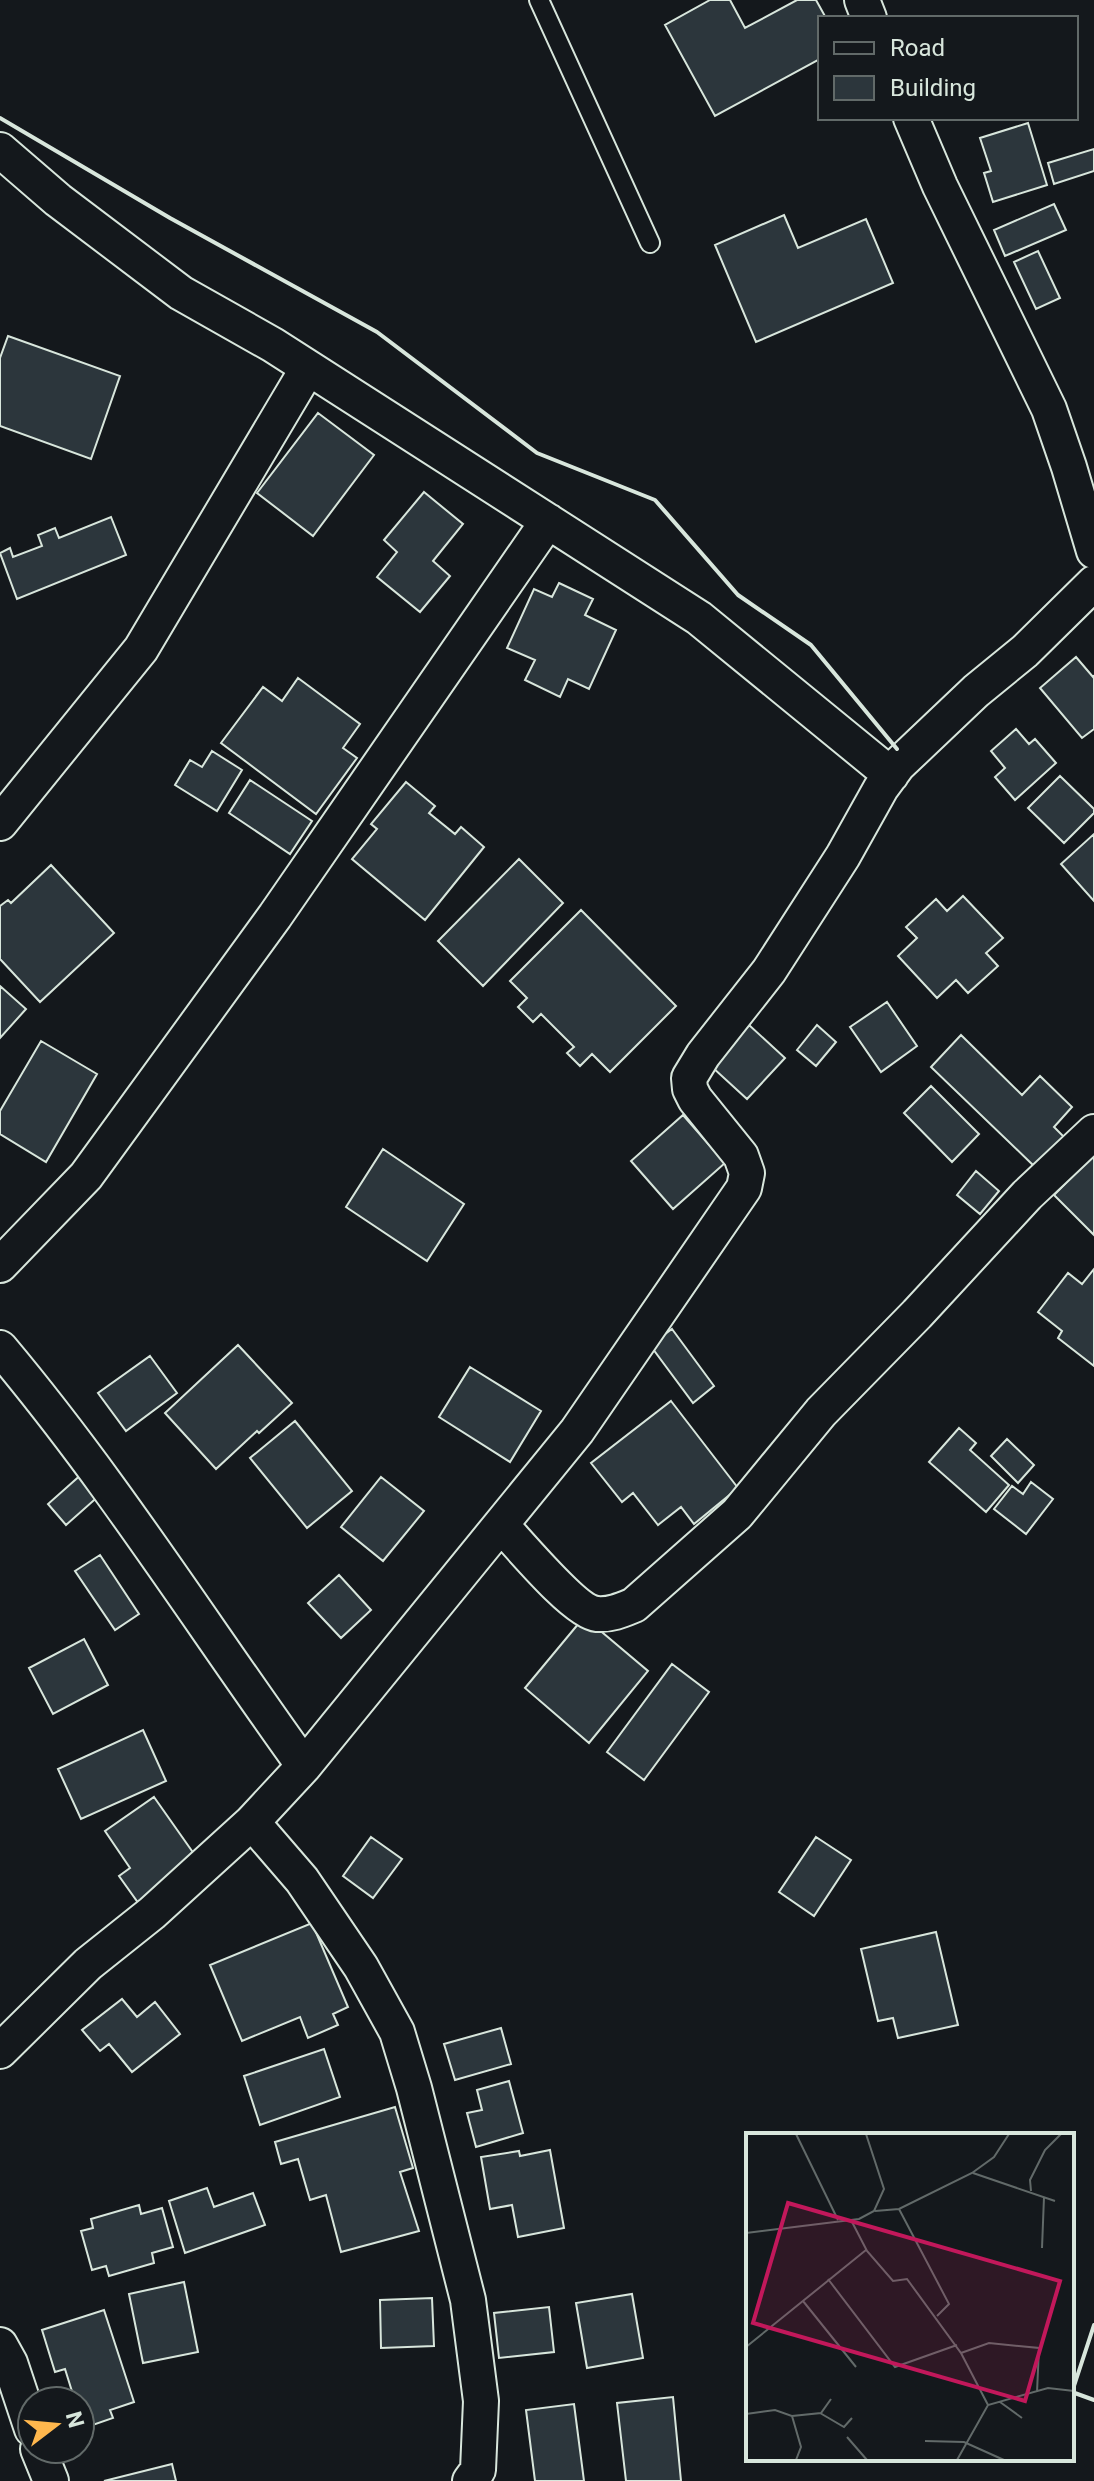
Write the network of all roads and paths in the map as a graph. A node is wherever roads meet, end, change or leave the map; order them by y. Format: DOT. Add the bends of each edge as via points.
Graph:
graph roads {
  1 [pos="539,0"];
  2 [pos="912,120"];
  3 [pos="0,150"];
  4 [pos="650,243"];
  5 [pos="308,368"];
  6 [pos="1082,457"];
  7 [pos="548,521"];
  8 [pos="1094,551"];
  9 [pos="1094,583"];
  10 [pos="891,775"];
  11 [pos="0,823"];
  12 [pos="1094,1132"];
  13 [pos="0,1265"];
  14 [pos="0,1348"];
  15 [pos="501,1525"];
  16 [pos="304,1766"];
  17 [pos="252,1822"];
  18 [pos="0,2051"];
  19 [pos="0,2345"];
  20 [pos="17,2385"];
  21 [pos="470,2481"];
  1 -- 4 [label="lane"];
  2 -- 6 [label="street" via="1049,409"];
  3 -- 5 [label="street" via="181,293"];
  5 -- 7 [label="street"];
  5 -- 11 [label="street" via="141,649"];
  6 -- 8 [label="street"];
  7 -- 10 [label="street" via="699,618"];
  7 -- 13 [label="street" via="275,916 86,1176"];
  9 -- 10 [label="street"];
  10 -- 15 [label="street" via="769,971 689,1078 695,1099 741,1156 747,1173 744,1188 577,1431"];
  12 -- 15 [label="street" via="821,1412 737,1514 634,1605 594,1614 578,1605"];
  14 -- 16 [label="street" via="124,1509"];
  15 -- 16 [label="street"];
  16 -- 17 [label="street"];
  17 -- 18 [label="street" via="88,1964"];
  17 -- 21 [label="street" via="302,1880 397,2032 468,2300 481,2401 478,2470"];
  19 -- 20 [label="street"];
}
